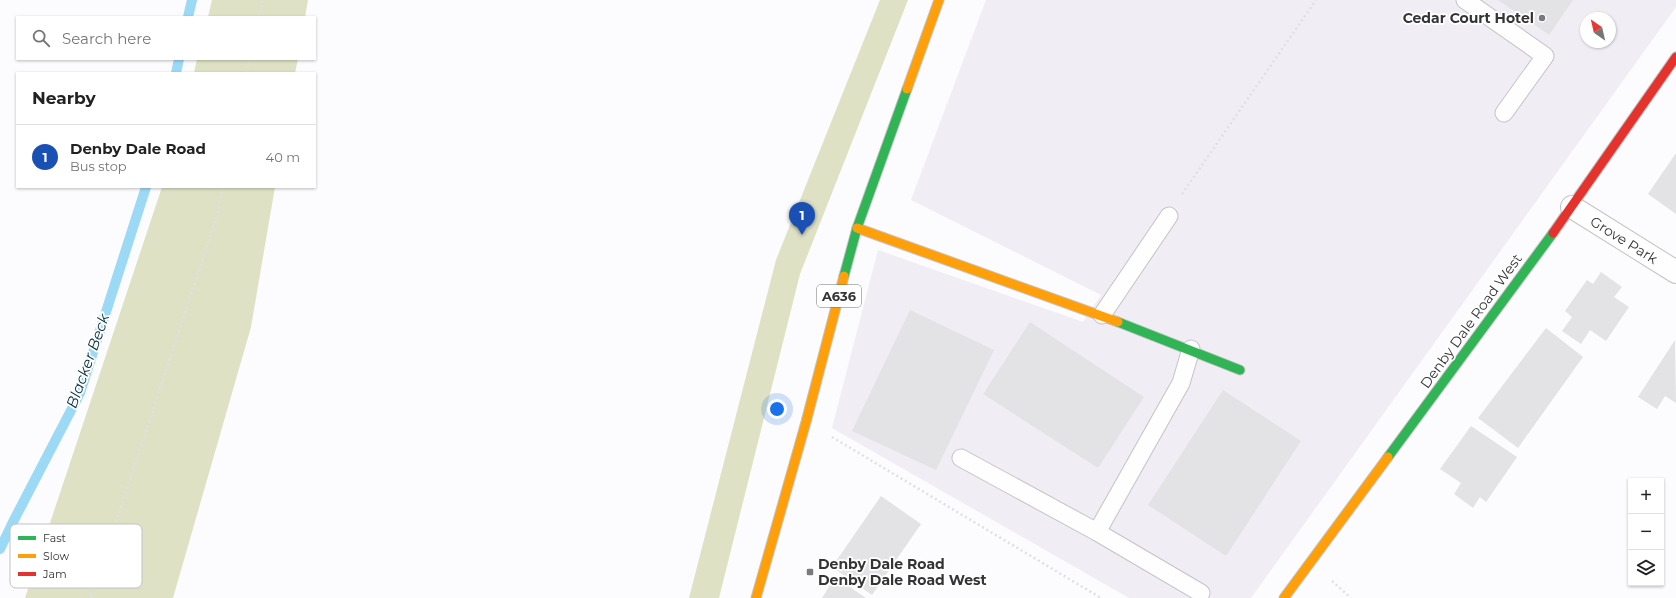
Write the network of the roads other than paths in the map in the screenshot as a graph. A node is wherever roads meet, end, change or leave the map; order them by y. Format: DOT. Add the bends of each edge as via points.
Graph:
graph roads {
  1 [pos="939,0"];
  2 [pos="1465,0"];
  3 [pos="1676,57"];
  4 [pos="1504,113"];
  5 [pos="1572,207"];
  6 [pos="1169,216"];
  7 [pos="857,228"];
  8 [pos="1676,272"];
  9 [pos="1102,314"];
  10 [pos="1191,349"];
  11 [pos="1240,370"];
  12 [pos="961,458"];
  13 [pos="1097,532"];
  14 [pos="1201,593"];
  15 [pos="756,598"];
  16 [pos="1284,598"];
  1 -- 7 [label="street, A636"];
  2 -- 4 [label="lane" via="1545,56"];
  3 -- 5 [label="street, Denby Dale Road West"];
  5 -- 8 [label="street, Grove Park"];
  5 -- 16 [label="street, Denby Dale Road West"];
  6 -- 9 [label="lane"];
  7 -- 9 [label="street"];
  7 -- 15 [label="street, A636"];
  9 -- 10 [label="street"];
  10 -- 11 [label="street"];
  10 -- 13 [label="lane" via="1181,383"];
  12 -- 13 [label="lane"];
  13 -- 14 [label="lane"];
}
